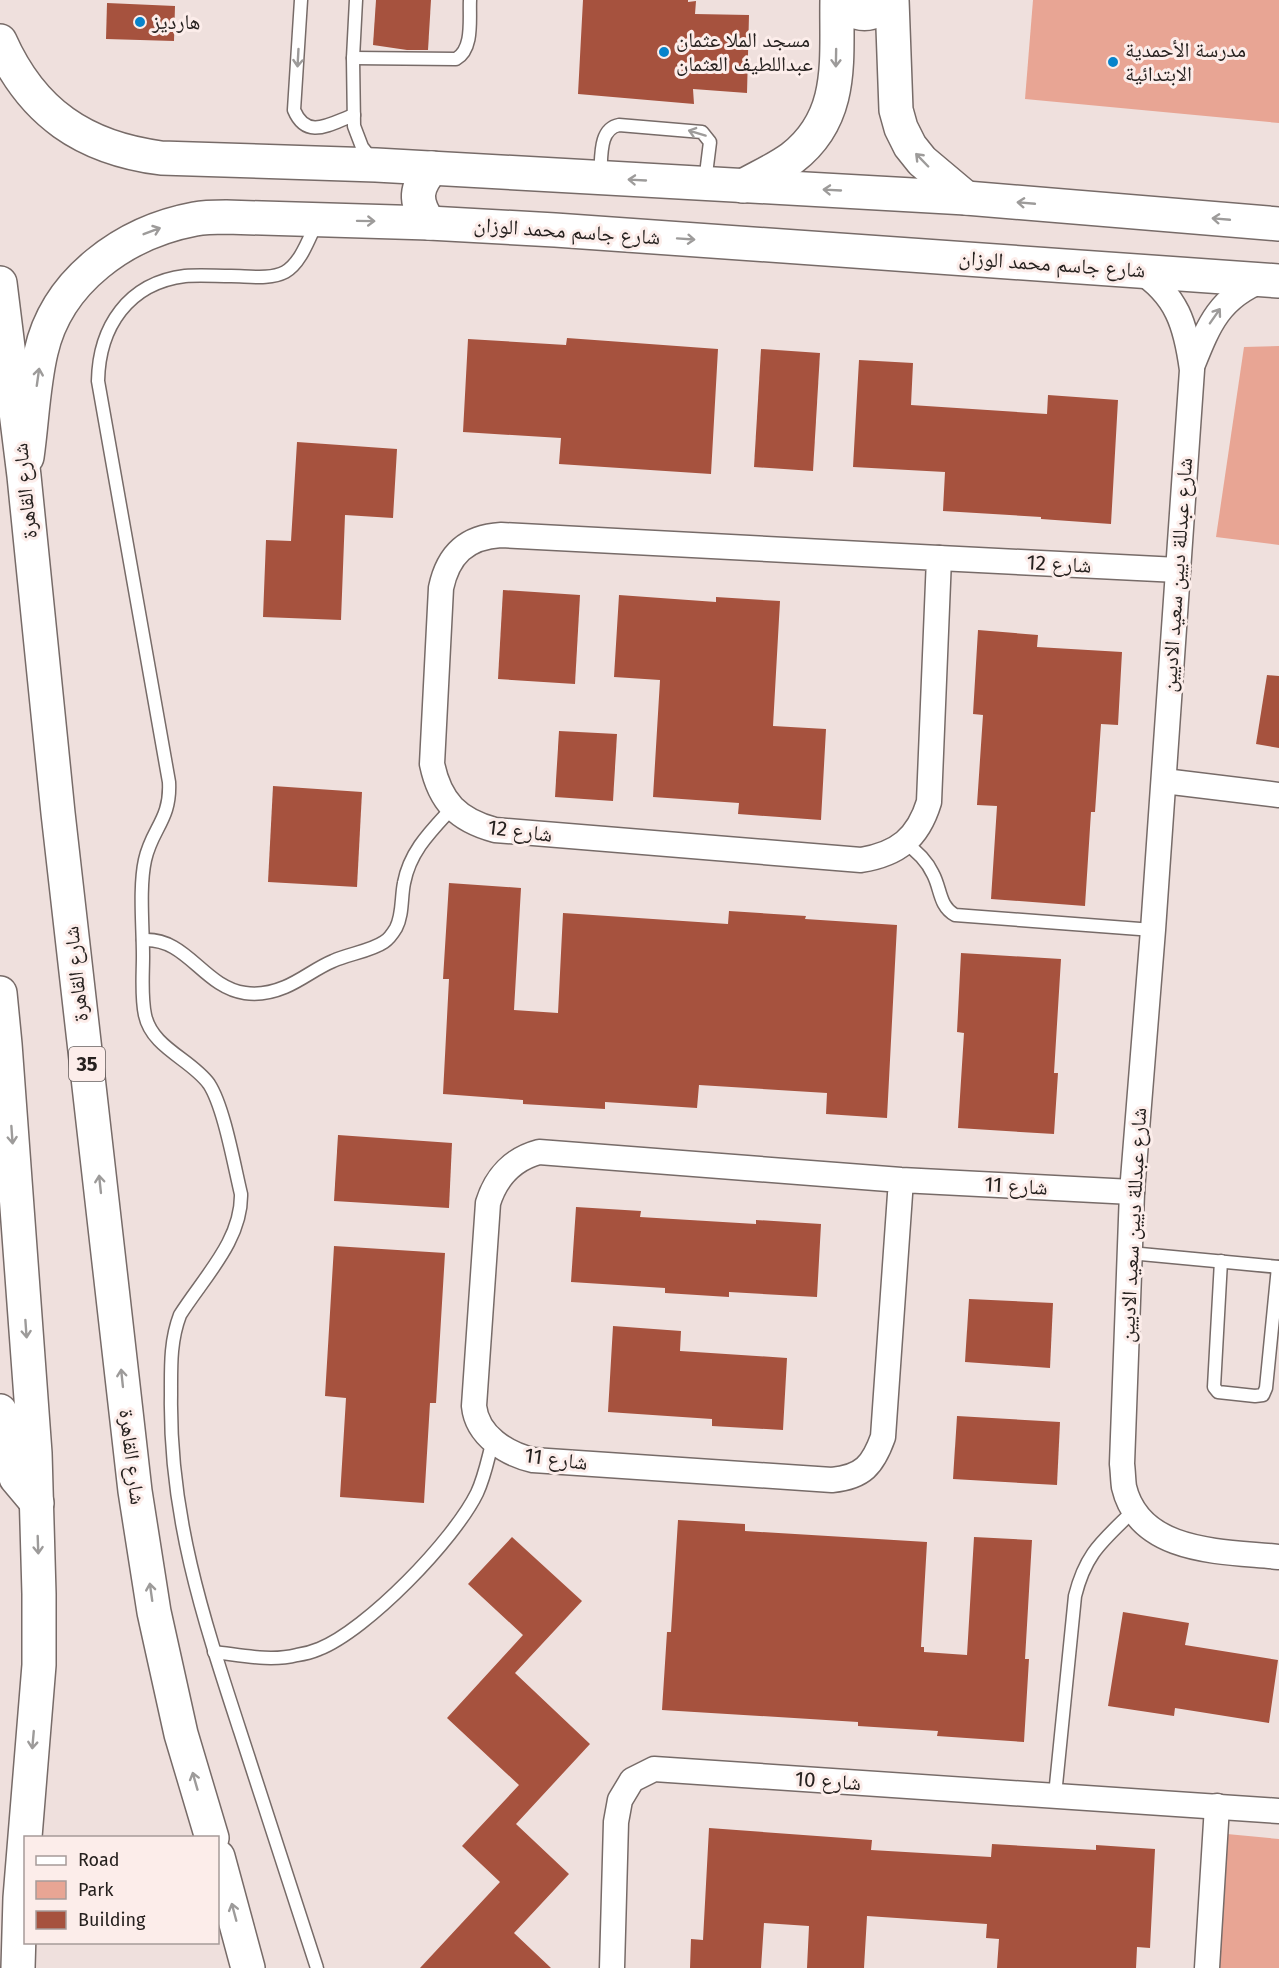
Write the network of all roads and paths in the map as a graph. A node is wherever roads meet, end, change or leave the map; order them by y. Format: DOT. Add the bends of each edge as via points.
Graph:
graph roads {
  1 [pos="301,0"];
  2 [pos="356,0"];
  3 [pos="470,0"];
  4 [pos="839,0"];
  5 [pos="890,0"];
  6 [pos="0,41"];
  7 [pos="352,58"];
  8 [pos="354,115"];
  9 [pos="376,165"];
  10 [pos="432,168"];
  11 [pos="600,178"];
  12 [pos="705,183"];
  13 [pos="743,186"];
  14 [pos="966,198"];
  15 [pos="318,220"];
  16 [pos="429,223"];
  17 [pos="1279,224"];
  18 [pos="1138,270"];
  19 [pos="1271,280"];
  20 [pos="0,283"];
  21 [pos="1191,370"];
  22 [pos="24,476"];
  23 [pos="939,558"];
  24 [pos="1178,570"];
  25 [pos="1164,781"];
  26 [pos="1279,795"];
  27 [pos="452,808"];
  28 [pos="905,843"];
  29 [pos="1153,930"];
  30 [pos="143,940"];
  31 [pos="0,993"];
  32 [pos="3,1048"];
  33 [pos="901,1180"];
  34 [pos="1132,1192"];
  35 [pos="1130,1253"];
  36 [pos="1221,1261"];
  37 [pos="1279,1267"];
  38 [pos="0,1411"];
  39 [pos="493,1440"];
  40 [pos="36,1503"];
  41 [pos="1134,1510"];
  42 [pos="1279,1557"];
  43 [pos="214,1652"];
  44 [pos="1055,1795"];
  45 [pos="1217,1806"];
  46 [pos="1279,1811"];
  47 [pos="25,1836"];
  48 [pos="211,1836"];
  49 [pos="24,1849"];
  50 [pos="219,1860"];
  51 [pos="18,1968"];
  52 [pos="248,1968"];
  53 [pos="317,1968"];
  54 [pos="612,1968"];
  55 [pos="1207,1968"];
  1 -- 8 [label="lane, one-way" via="294,111 311,128"];
  2 -- 7 [label="lane"];
  3 -- 7 [label="lane" via="467,44 462,56 456,59"];
  4 -- 5 [label="street" via="849,10 865,14"];
  4 -- 13 [label="street, one-way" via="835,87 824,120 815,135 790,159"];
  14 -- 5 [label="street, one-way" via="922,161 901,128 896,110"];
  6 -- 9 [label="street" via="11,65 44,107 79,132 110,147 161,158"];
  7 -- 8 [label="lane"];
  8 -- 9 [label="lane" via="357,136"];
  9 -- 10 [label="street"];
  10 -- 11 [label="street"];
  10 -- 16 [label="street" via="422,180 418,194 420,210"];
  12 -- 11 [label="street, one-way"];
  12 -- 11 [label="lane, one-way" via="710,142 702,132 619,125 605,134"];
  12 -- 13 [label="street"];
  14 -- 13 [label="street, one-way"];
  17 -- 14 [label="street, one-way"];
  15 -- 16 [label="street, شارع جاسم محمد الوزان, one-way"];
  22 -- 15 [label="street, شارع جاسم محمد الوزان, one-way" via="41,352 61,306 93,267 140,236 196,218"];
  15 -- 30 [label="lane" via="298,258 286,271 269,276 186,276 167,280 127,304 102,344 98,381 170,795 145,863"];
  16 -- 18 [label="street, شارع جاسم محمد الوزان, one-way"];
  18 -- 19 [label="street, شارع جاسم محمد الوزان"];
  18 -- 21 [label="street, شارع عبدللة ديين سعيد الاديين" via="1171,301 1188,339"];
  21 -- 19 [label="street, شارع عبدللة ديين سعيد الاديين, one-way" via="1217,313 1234,295"];
  20 -- 22 [label="street, شارع القاهرة / 35"];
  21 -- 24 [label="street, شارع عبدللة ديين سعيد الاديين"];
  48 -- 22 [label="street, شارع القاهرة / 35, one-way" via="181,1734 154,1612 135,1491"];
  23 -- 24 [label="street, شارع 12"];
  23 -- 27 [label="street, شارع 12" via="501,535 470,543 447,567 441,588 432,764 439,787"];
  23 -- 28 [label="street, شارع 12" via="929,802 916,831"];
  24 -- 25 [label="street, شارع عبدللة ديين سعيد الاديين"];
  25 -- 26 [label="street"];
  25 -- 29 [label="street, شارع عبدللة ديين سعيد الاديين"];
  27 -- 28 [label="street, شارع 12" via="464,819 495,830 861,860"];
  27 -- 30 [label="lane" via="426,835 408,866 399,919 391,935 285,987 265,993 225,987 173,945"];
  28 -- 29 [label="lane" via="929,866 944,906 955,915"];
  29 -- 34 [label="street, شارع عبدللة ديين سعيد الاديين"];
  30 -- 43 [label="lane" via="144,1007 149,1028 210,1086 219,1106 241,1194 236,1230 180,1315 172,1345 173,1459 179,1508 190,1567"];
  31 -- 32 [label="street"];
  32 -- 40 [label="street, one-way"];
  33 -- 34 [label="street, شارع 11"];
  33 -- 39 [label="street, شارع 11" via="883,1437 863,1471 832,1480 533,1460 512,1453"];
  33 -- 39 [label="street, شارع 11" via="539,1152 518,1160 498,1180 488,1203 474,1406 481,1427"];
  34 -- 35 [label="street, شارع عبدللة ديين سعيد الاديين"];
  35 -- 36 [label="lane"];
  35 -- 41 [label="street, شارع عبدللة ديين سعيد الاديين" via="1122,1464 1124,1486"];
  36 -- 37 [label="lane"];
  36 -- 37 [label="lane" via="1214,1387 1218,1392 1255,1396 1263,1395 1266,1388"];
  38 -- 40 [label="street" via="12,1448 16,1478"];
  39 -- 43 [label="lane" via="477,1493 453,1530 416,1572 350,1630 319,1649 294,1656 272,1658"];
  40 -- 47 [label="street, one-way" via="39,1665"];
  41 -- 42 [label="street, شارع عبدللة ديين سعيد الاديين" via="1155,1532 1181,1545"];
  41 -- 44 [label="lane" via="1094,1550 1080,1578"];
  43 -- 53 [label="lane"];
  44 -- 45 [label="street, شارع 10"];
  44 -- 54 [label="street, شارع 10" via="654,1769 632,1780 620,1800"];
  45 -- 46 [label="street, شارع 10"];
  45 -- 55 [label="street"];
  49 -- 51 [label="street, one-way"];
  52 -- 50 [label="street, one-way"];
}
